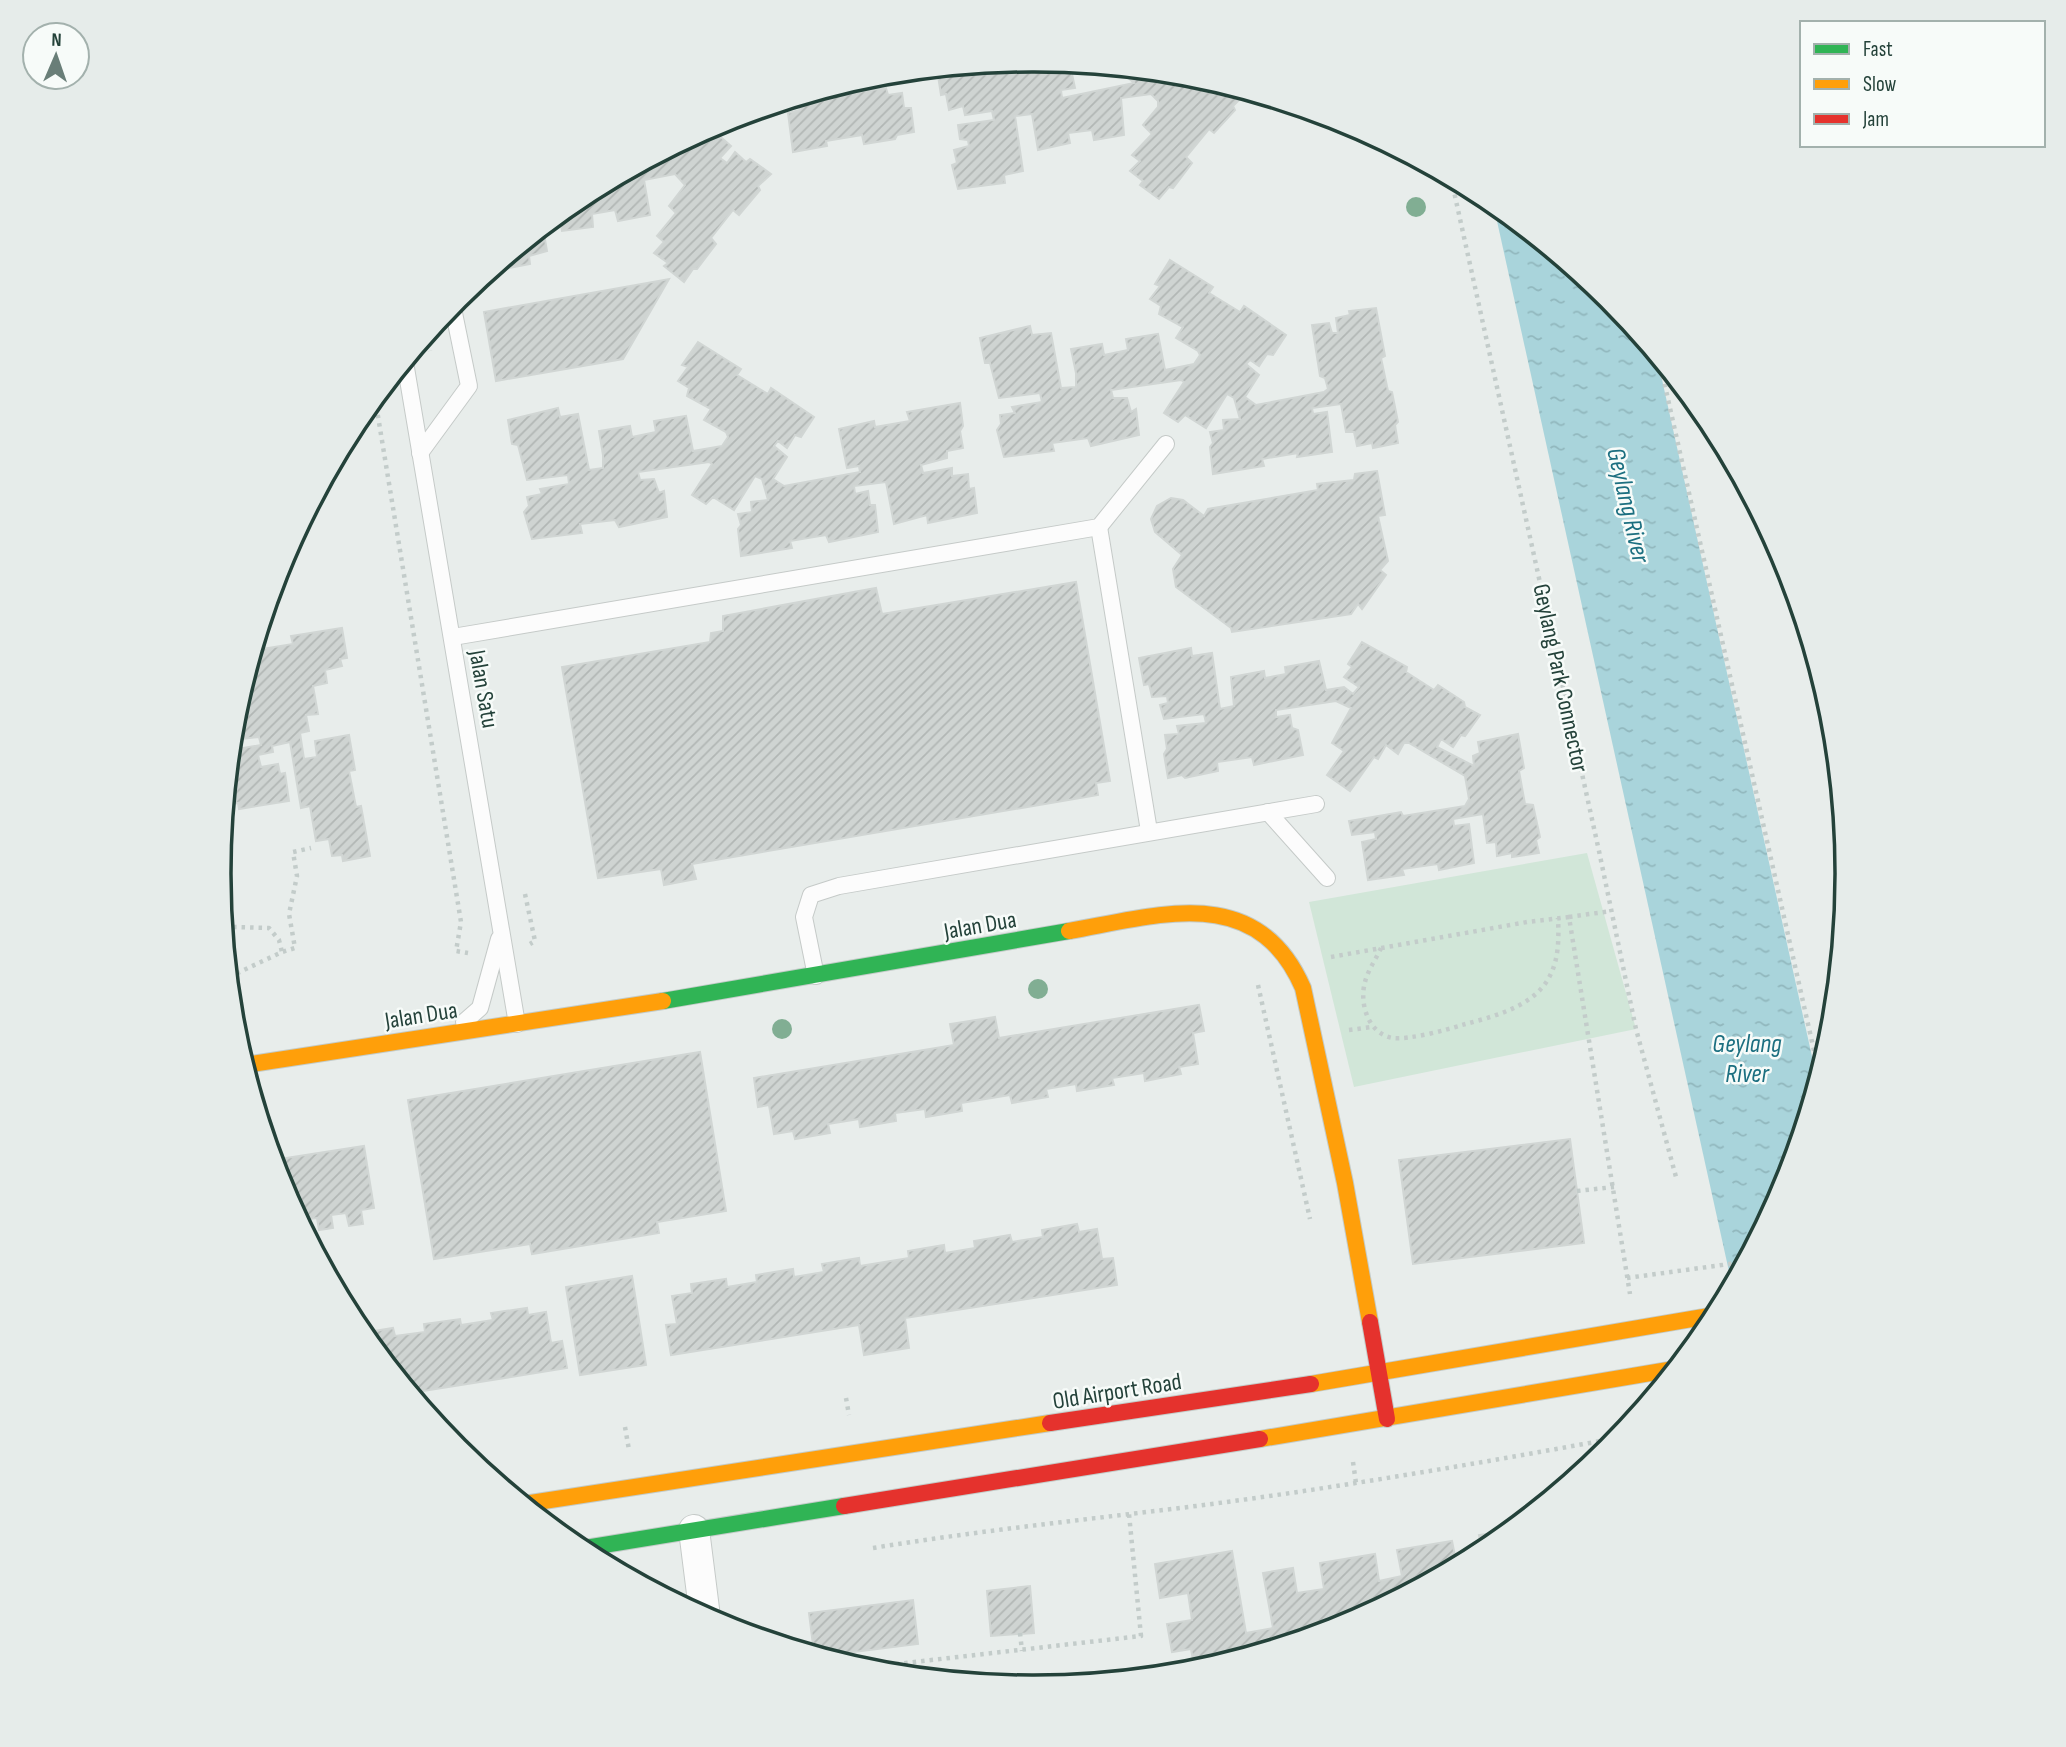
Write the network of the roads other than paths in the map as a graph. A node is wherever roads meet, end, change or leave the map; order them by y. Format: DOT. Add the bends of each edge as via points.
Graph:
graph roads {
  1 [pos="455,318"];
  2 [pos="407,373"];
  3 [pos="1166,444"];
  4 [pos="420,453"];
  5 [pos="1099,527"];
  6 [pos="453,637"];
  7 [pos="1315,804"];
  8 [pos="1268,812"];
  9 [pos="1149,831"];
  10 [pos="1327,878"];
  11 [pos="501,927"];
  12 [pos="816,976"];
  13 [pos="517,1024"];
  14 [pos="449,1034"];
  15 [pos="255,1063"];
  16 [pos="1701,1317"];
  17 [pos="1661,1371"];
  18 [pos="1380,1373"];
  19 [pos="1387,1419"];
  20 [pos="536,1502"];
  21 [pos="694,1530"];
  22 [pos="597,1546"];
  23 [pos="703,1604"];
  1 -- 4 [label="lane" via="469,386"];
  2 -- 4 [label="lane, Jalan Satu"];
  3 -- 5 [label="lane"];
  4 -- 6 [label="lane, Jalan Satu"];
  5 -- 6 [label="lane"];
  5 -- 9 [label="lane"];
  6 -- 11 [label="lane, Jalan Satu"];
  7 -- 8 [label="lane"];
  8 -- 9 [label="lane"];
  8 -- 10 [label="lane"];
  9 -- 12 [label="lane" via="839,886 811,895 804,916"];
  11 -- 13 [label="lane, Jalan Satu"];
  11 -- 14 [label="lane" via="480,1009"];
  12 -- 13 [label="main road, Jalan Dua"];
  12 -- 18 [label="main road, Jalan Dua" via="1144,918 1210,914 1232,917 1264,933 1291,962 1303,988"];
  13 -- 14 [label="main road, Jalan Dua"];
  14 -- 15 [label="main road, Jalan Dua"];
  16 -- 18 [label="main road, Old Airport Road"];
  17 -- 19 [label="main road"];
  18 -- 19 [label="main road"];
  18 -- 20 [label="main road, Old Airport Road"];
  19 -- 21 [label="main road"];
  21 -- 22 [label="main road"];
  21 -- 23 [label="street"];
}
